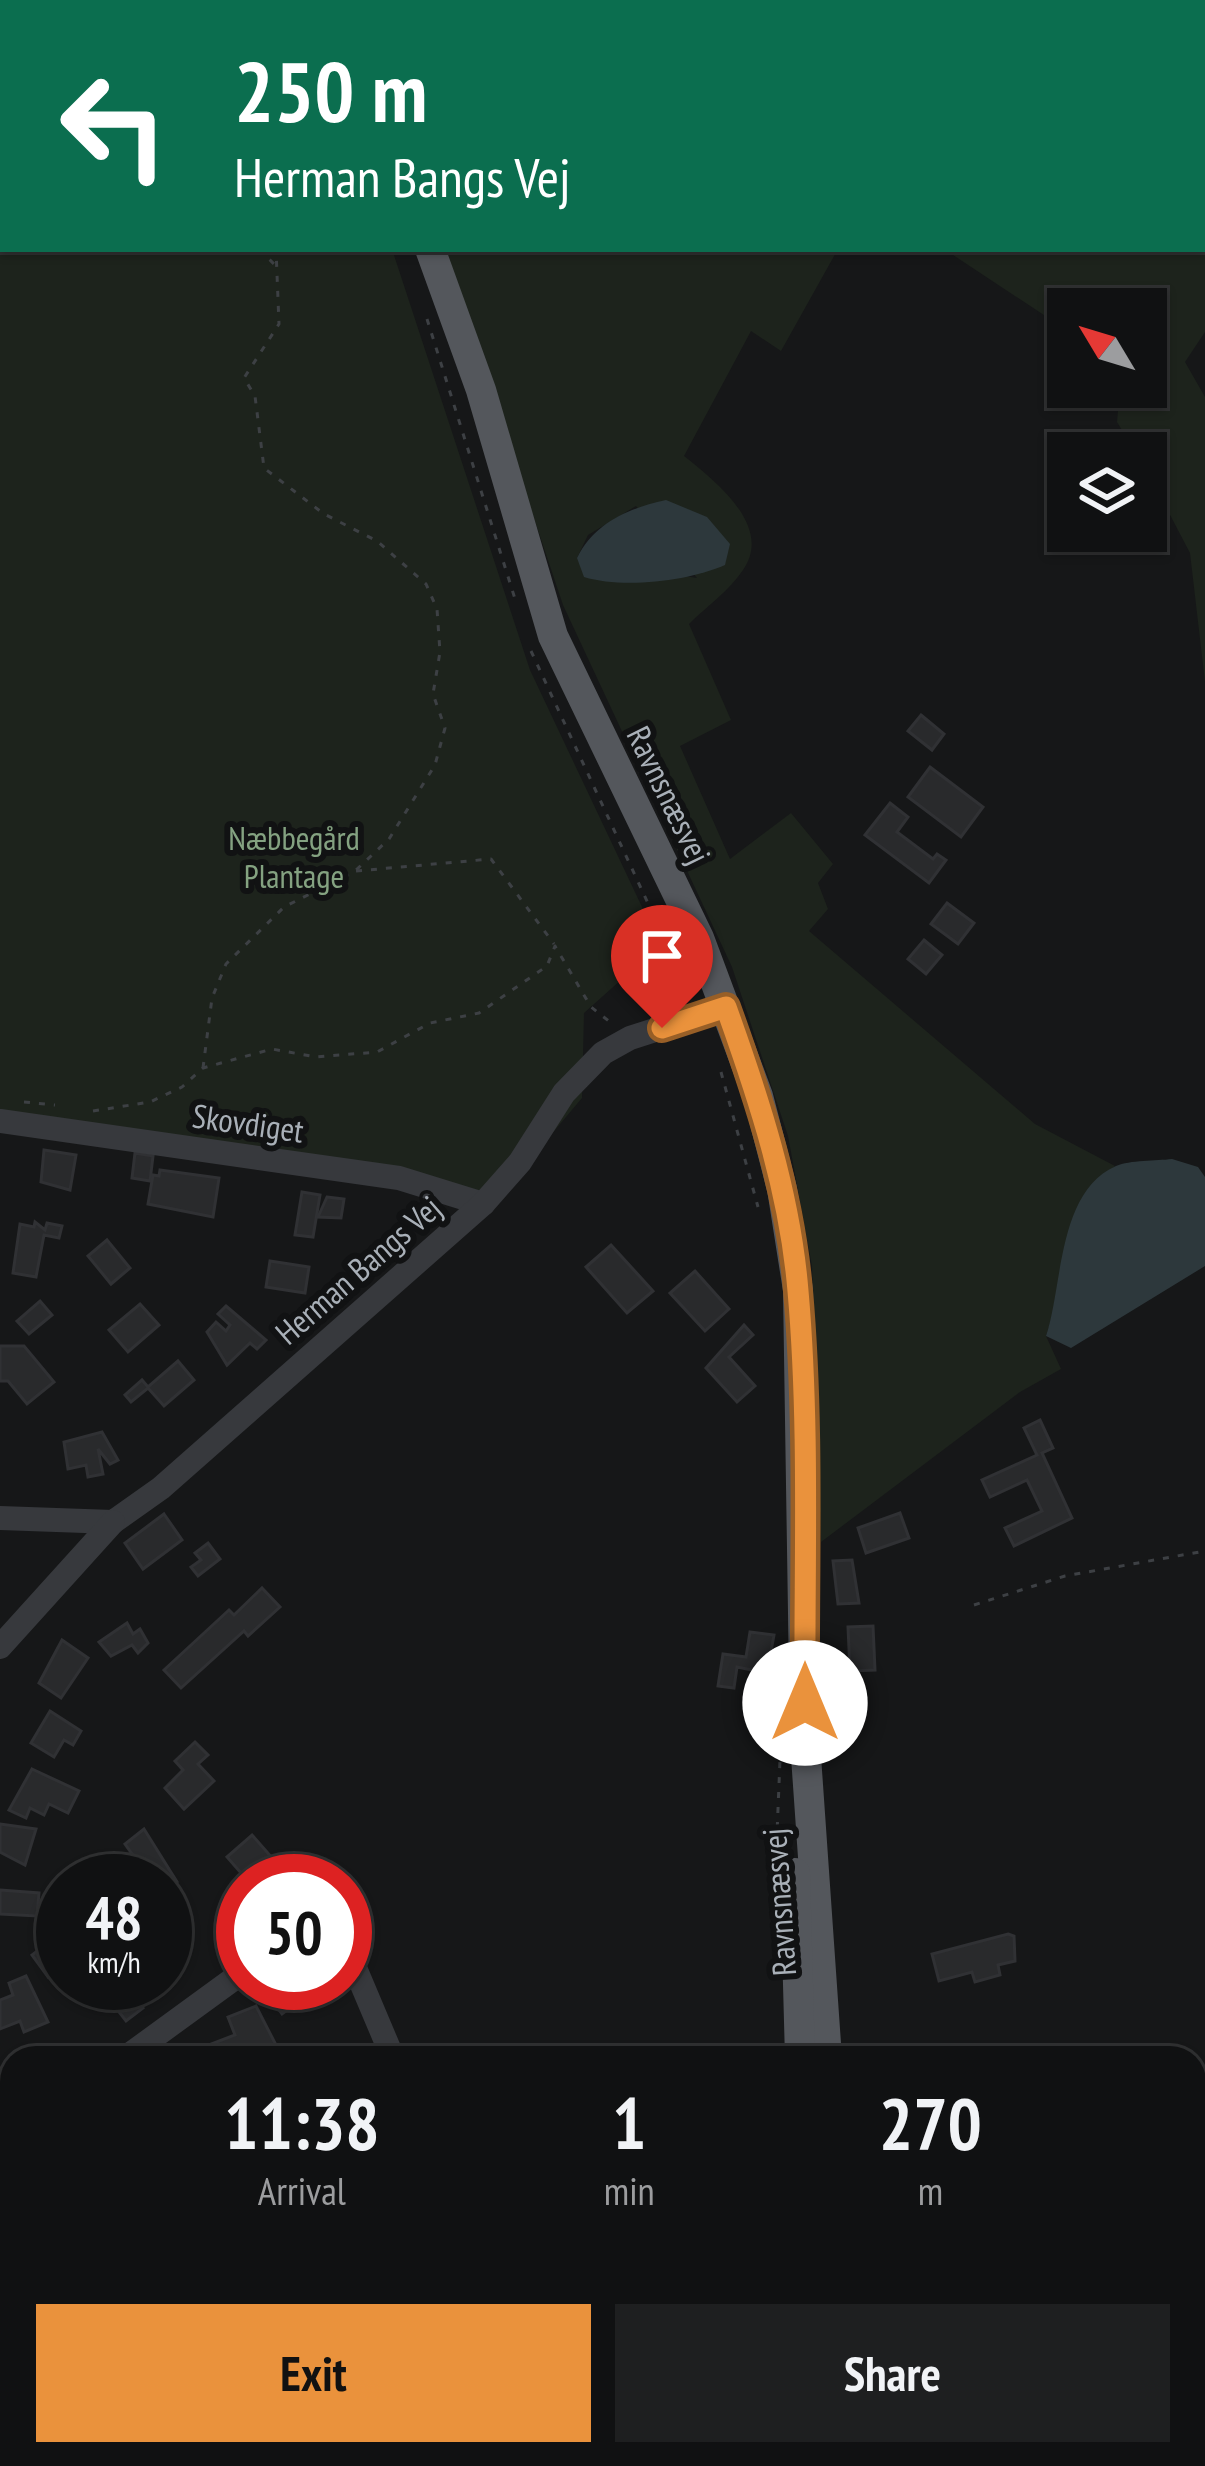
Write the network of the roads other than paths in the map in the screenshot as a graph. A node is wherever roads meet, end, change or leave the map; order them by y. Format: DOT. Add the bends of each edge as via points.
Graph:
graph roads {
  1 [pos="431,252"];
  2 [pos="726,1007"];
  3 [pos="7,1112"];
  4 [pos="483,1204"];
  5 [pos="0,1518"];
  6 [pos="113,1522"];
  7 [pos="0,1647"];
  8 [pos="793,1743"];
  9 [pos="216,1992"];
  10 [pos="372,2008"];
  11 [pos="141,2046"];
  12 [pos="388,2046"];
  13 [pos="799,2046"];
  14 [pos="826,2046"];
  1 -- 2 [label="main road, Ravnsnæsvej" via="553,636"];
  2 -- 4 [label="street, Herman Bangs Vej" via="630,1038 580,1073"];
  2 -- 8 [label="main road, Ravnsnæsvej" via="768,1133 798,1290"];
  3 -- 4 [label="street, Skovdiget" via="399,1178"];
  4 -- 6 [label="street, Herman Bangs Vej"];
  5 -- 6 [label="street"];
  6 -- 7 [label="street, Herman Bangs Vej"];
  8 -- 13 [label="main road, Ravnsnæsvej"];
  8 -- 14 [label="main road, Ravnsnæsvej"];
  9 -- 11 [label="street"];
  10 -- 12 [label="street"];
}
